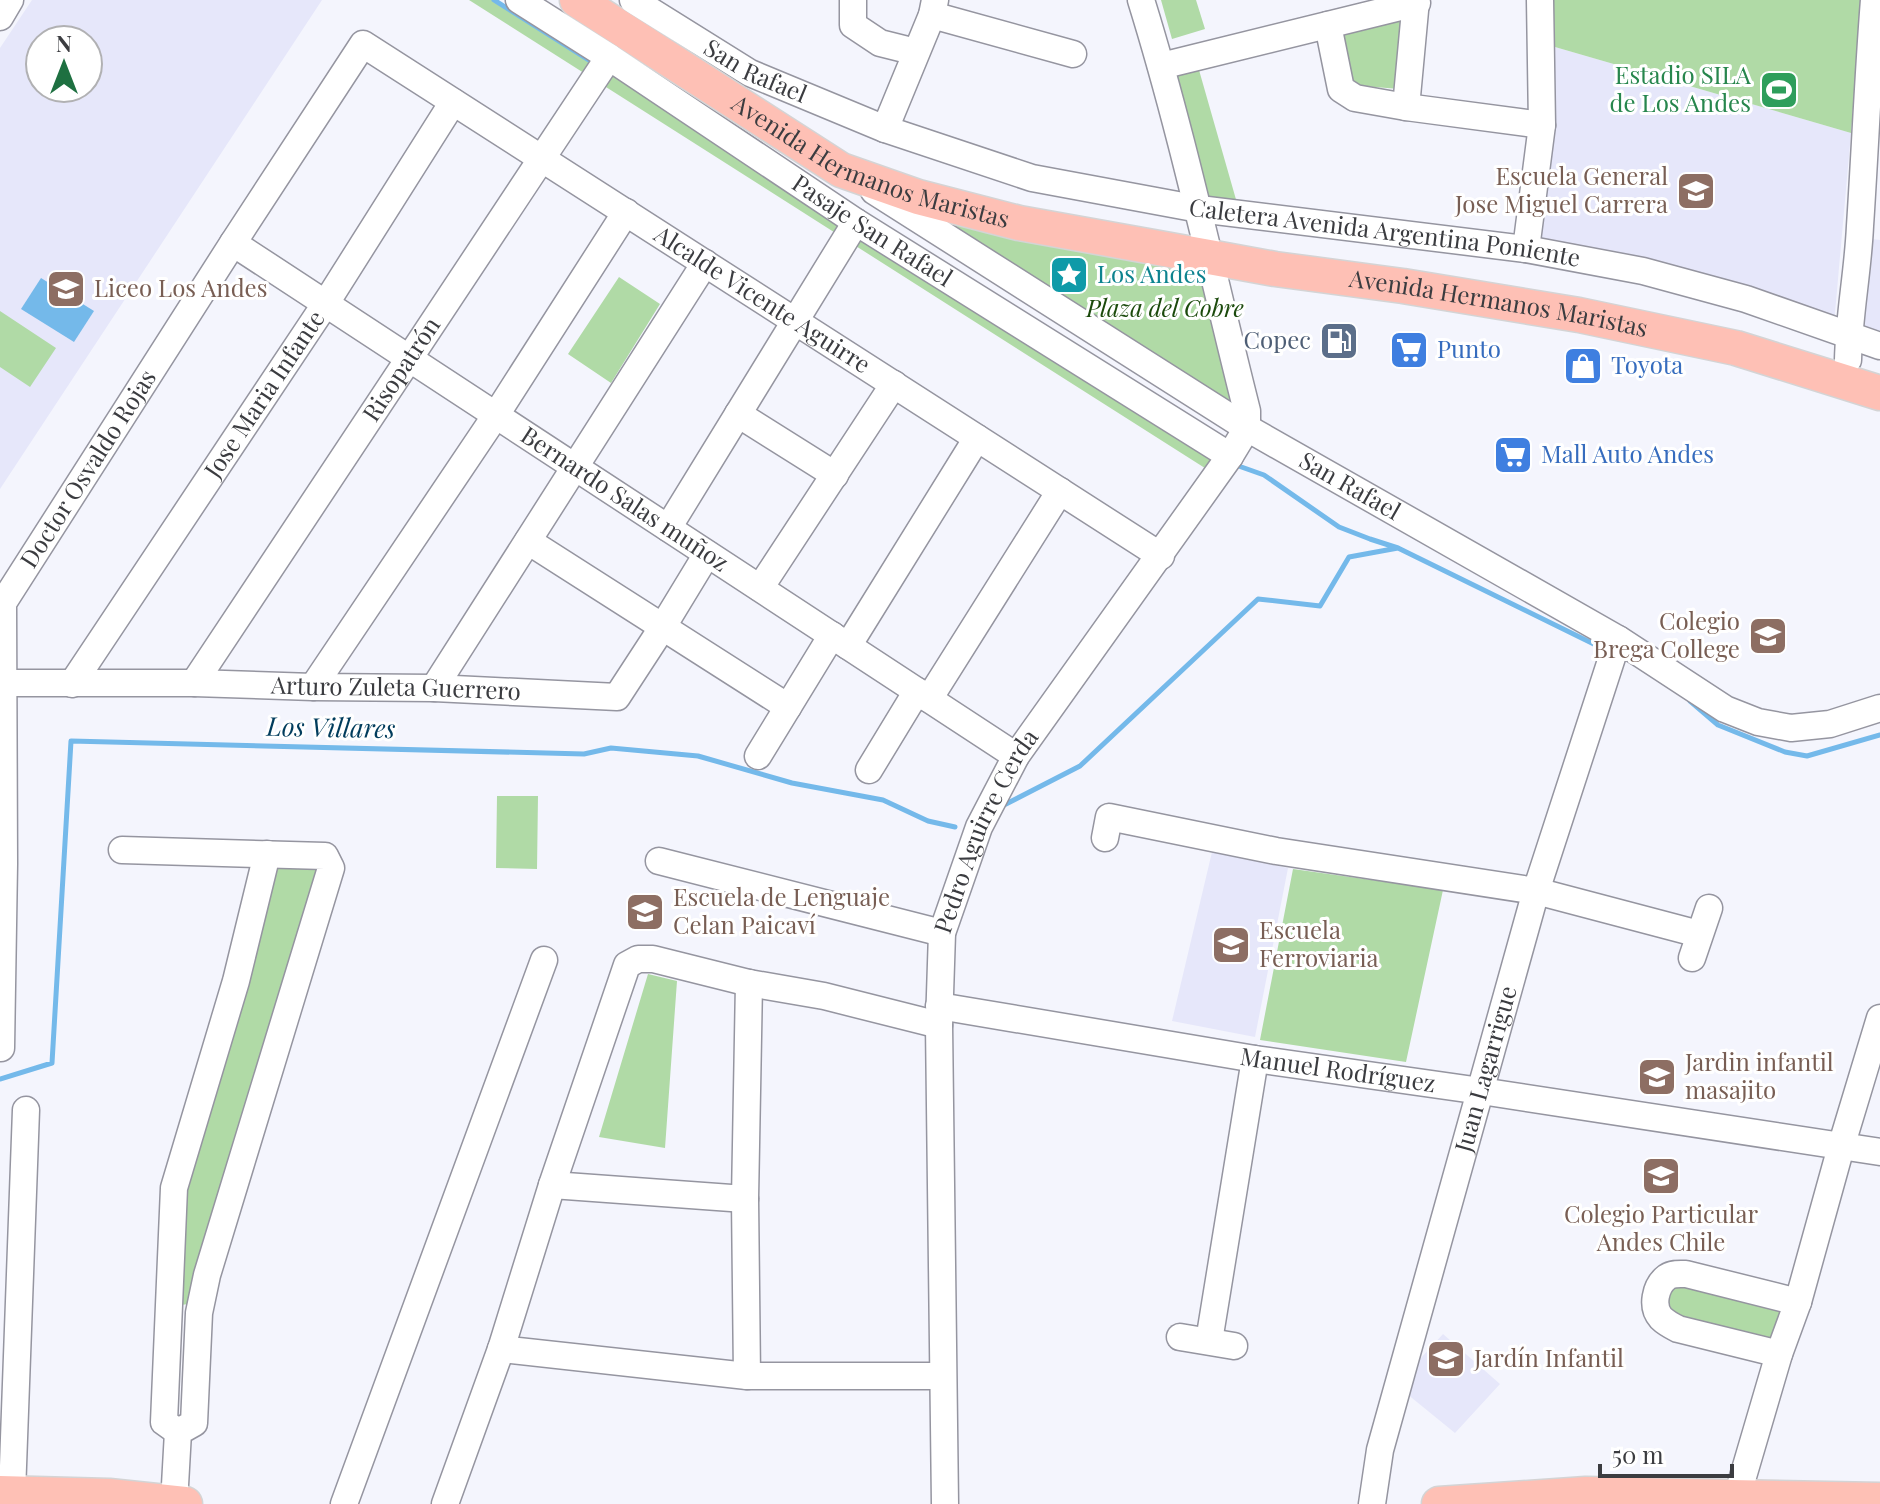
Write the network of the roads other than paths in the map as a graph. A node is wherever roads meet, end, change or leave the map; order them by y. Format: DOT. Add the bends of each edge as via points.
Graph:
graph roads {
  1 [pos="10,0"];
  2 [pos="519,0"];
  3 [pos="577,0"];
  4 [pos="633,0"];
  5 [pos="853,0"];
  6 [pos="1141,0"];
  7 [pos="1540,0"];
  8 [pos="1874,0"];
  9 [pos="1417,2"];
  10 [pos="933,8"];
  11 [pos="0,17"];
  12 [pos="1328,25"];
  13 [pos="363,44"];
  14 [pos="916,52"];
  15 [pos="1073,54"];
  16 [pos="609,57"];
  17 [pos="1161,66"];
  18 [pos="1874,70"];
  19 [pos="453,102"];
  20 [pos="735,103"];
  21 [pos="1406,107"];
  22 [pos="1542,125"];
  23 [pos="885,129"];
  24 [pos="543,159"];
  25 [pos="841,170"];
  26 [pos="626,212"];
  27 [pos="856,222"];
  28 [pos="1870,230"];
  29 [pos="1204,234"];
  30 [pos="233,243"];
  31 [pos="1526,249"];
  32 [pos="705,263"];
  33 [pos="326,303"];
  34 [pos="795,321"];
  35 [pos="1880,346"];
  36 [pos="1848,348"];
  37 [pos="410,358"];
  38 [pos="1880,370"];
  39 [pos="894,384"];
  40 [pos="1880,393"];
  41 [pos="738,414"];
  42 [pos="496,415"];
  43 [pos="1247,428"];
  44 [pos="977,438"];
  45 [pos="1230,456"];
  46 [pos="575,467"];
  47 [pos="835,475"];
  48 [pos="1060,491"];
  49 [pos="668,528"];
  50 [pos="528,541"];
  51 [pos="707,554"];
  52 [pos="1161,556"];
  53 [pos="760,588"];
  54 [pos="662,628"];
  55 [pos="1618,639"];
  56 [pos="840,640"];
  57 [pos="4,683"];
  58 [pos="194,683"];
  59 [pos="72,684"];
  60 [pos="313,687"];
  61 [pos="434,688"];
  62 [pos="923,695"];
  63 [pos="788,707"];
  64 [pos="1880,708"];
  65 [pos="758,756"];
  66 [pos="1016,756"];
  67 [pos="1,758"];
  68 [pos="869,770"];
  69 [pos="1105,838"];
  70 [pos="122,850"];
  71 [pos="267,854"];
  72 [pos="659,861"];
  73 [pos="2,864"];
  74 [pos="1536,891"];
  75 [pos="1709,908"];
  76 [pos="942,933"];
  77 [pos="544,960"];
  78 [pos="749,983"];
  79 [pos="1,1005"];
  80 [pos="939,1015"];
  81 [pos="1880,1018"];
  82 [pos="1,1048"];
  83 [pos="1255,1059"];
  84 [pos="1481,1091"];
  85 [pos="26,1110"];
  86 [pos="1841,1147"];
  87 [pos="1880,1152"];
  88 [pos="552,1185"];
  89 [pos="745,1199"];
  90 [pos="1798,1302"];
  91 [pos="168,1313"];
  92 [pos="199,1313"];
  93 [pos="1180,1337"];
  94 [pos="501,1349"];
  95 [pos="1779,1354"];
  96 [pos="747,1376"];
  97 [pos="942,1376"];
  98 [pos="178,1432"];
  99 [pos="6,1493"];
  100 [pos="1737,1497"];
  101 [pos="55,1500"];
  102 [pos="1677,1500"];
  103 [pos="1880,1500"];
  104 [pos="1502,1501"];
  105 [pos="180,1503"];
  106 [pos="344,1504"];
  107 [pos="445,1504"];
  108 [pos="945,1504"];
  109 [pos="1372,1504"];
  110 [pos="1439,1504"];
  1 -- 11 [label="street"];
  2 -- 16 [label="street, Pasaje San Rafael"];
  3 -- 20 [label="main road, San Rafael"];
  4 -- 23 [label="street, San Rafael" via="750,73"];
  5 -- 14 [label="street" via="853,25 880,43"];
  6 -- 17 [label="street"];
  7 -- 22 [label="street"];
  8 -- 18 [label="street"];
  9 -- 12 [label="street"];
  9 -- 21 [label="street"];
  10 -- 14 [label="street"];
  10 -- 15 [label="street"];
  12 -- 17 [label="street"];
  12 -- 21 [label="street" via="1341,89 1355,98"];
  13 -- 19 [label="street, Alcalde Vicente Aguirre"];
  13 -- 30 [label="street, Doctor Osvaldo Rojas"];
  14 -- 23 [label="street"];
  16 -- 24 [label="street, Risopatrón"];
  16 -- 27 [label="street, Pasaje San Rafael"];
  17 -- 29 [label="street"];
  18 -- 28 [label="street"];
  19 -- 24 [label="street, Alcalde Vicente Aguirre"];
  19 -- 33 [label="street, Jose Maria Infante"];
  20 -- 25 [label="main road, Avenida Hermanos Maristas"];
  20 -- 29 [label="main road, Avenida Hermanos Maristas" via="920,182 1019,210"];
  21 -- 22 [label="street"];
  22 -- 31 [label="street"];
  23 -- 29 [label="street, Caletera Avenida Argentina Poniente"];
  24 -- 26 [label="street, Alcalde Vicente Aguirre"];
  24 -- 37 [label="street, Risopatrón"];
  25 -- 29 [label="main road, Avenida Hermanos Maristas" via="1019,223"];
  25 -- 43 [label="street, San Rafael"];
  26 -- 32 [label="street, Alcalde Vicente Aguirre"];
  26 -- 42 [label="street"];
  27 -- 34 [label="street"];
  27 -- 45 [label="street, Pasaje San Rafael"];
  28 -- 36 [label="street"];
  29 -- 31 [label="street, Caletera Avenida Argentina Poniente"];
  29 -- 36 [label="main road, Avenida Hermanos Maristas" via="1583,294"];
  29 -- 40 [label="main road, Avenida Hermanos Maristas" via="1275,269 1579,315 1736,348"];
  29 -- 43 [label="street"];
  30 -- 33 [label="street, Bernardo Salas muñoz"];
  30 -- 57 [label="street, Doctor Osvaldo Rojas" via="9,591 3,603"];
  31 -- 36 [label="street, Caletera Avenida Argentina Poniente" via="1643,271 1746,299"];
  32 -- 34 [label="street, Alcalde Vicente Aguirre"];
  32 -- 46 [label="street"];
  33 -- 37 [label="street, Bernardo Salas muñoz"];
  33 -- 59 [label="street, Jose Maria Infante"];
  34 -- 39 [label="street, Alcalde Vicente Aguirre"];
  34 -- 41 [label="street"];
  35 -- 36 [label="street, Caletera Avenida Argentina Poniente"];
  36 -- 38 [label="main road, Avenida Hermanos Maristas"];
  37 -- 42 [label="street, Bernardo Salas muñoz"];
  37 -- 58 [label="street, Risopatrón"];
  39 -- 44 [label="street, Alcalde Vicente Aguirre"];
  39 -- 47 [label="street"];
  41 -- 47 [label="street"];
  41 -- 49 [label="street"];
  42 -- 46 [label="street, Bernardo Salas muñoz"];
  42 -- 60 [label="street"];
  43 -- 45 [label="street, Pedro Aguirre Cerda"];
  43 -- 55 [label="street, San Rafael"];
  44 -- 48 [label="street, Alcalde Vicente Aguirre"];
  44 -- 56 [label="street"];
  45 -- 52 [label="street, Pedro Aguirre Cerda"];
  46 -- 49 [label="street, Bernardo Salas muñoz"];
  46 -- 50 [label="street"];
  47 -- 53 [label="street"];
  48 -- 52 [label="street, Alcalde Vicente Aguirre"];
  48 -- 62 [label="street"];
  49 -- 51 [label="street, Bernardo Salas muñoz"];
  50 -- 54 [label="street"];
  50 -- 61 [label="street"];
  51 -- 53 [label="street, Bernardo Salas muñoz"];
  51 -- 54 [label="street, Arturo Zuleta Guerrero"];
  52 -- 66 [label="street, Pedro Aguirre Cerda"];
  53 -- 56 [label="street, Bernardo Salas muñoz"];
  54 -- 61 [label="street, Arturo Zuleta Guerrero" via="617,697"];
  54 -- 63 [label="street"];
  55 -- 64 [label="street, San Rafael" via="1725,709 1758,722 1791,728 1830,724"];
  55 -- 74 [label="street, Juan Lagarrigue"];
  56 -- 62 [label="street, Bernardo Salas muñoz"];
  56 -- 63 [label="street"];
  57 -- 59 [label="street, Arturo Zuleta Guerrero"];
  57 -- 67 [label="street, Doctor Osvaldo Rojas"];
  58 -- 59 [label="street, Arturo Zuleta Guerrero"];
  58 -- 60 [label="street, Arturo Zuleta Guerrero"];
  60 -- 61 [label="street, Arturo Zuleta Guerrero"];
  62 -- 66 [label="street, Bernardo Salas muñoz"];
  62 -- 68 [label="street"];
  63 -- 65 [label="street"];
  66 -- 76 [label="street, Pedro Aguirre Cerda" via="979,827"];
  67 -- 73 [label="street, Doctor Osvaldo Rojas"];
  69 -- 74 [label="street" via="1109,817 1276,851"];
  70 -- 71 [label="street"];
  71 -- 91 [label="street" via="236,981 174,1188"];
  71 -- 92 [label="street" via="325,856 331,868"];
  72 -- 76 [label="street"];
  73 -- 79 [label="street, Doctor Osvaldo Rojas"];
  74 -- 75 [label="street" via="1696,946"];
  74 -- 84 [label="street, Juan Lagarrigue"];
  76 -- 80 [label="street, Pedro Aguirre Cerda"];
  77 -- 106 [label="street"];
  78 -- 80 [label="street, Manuel Rodríguez"];
  78 -- 88 [label="street, Manuel Rodríguez" via="653,959 627,965"];
  78 -- 89 [label="street"];
  79 -- 82 [label="street, Doctor Osvaldo Rojas"];
  80 -- 83 [label="street, Manuel Rodríguez"];
  80 -- 97 [label="street, Pedro Aguirre Cerda"];
  81 -- 86 [label="street"];
  83 -- 84 [label="street, Manuel Rodríguez"];
  83 -- 93 [label="street" via="1222,1344"];
  84 -- 86 [label="street, Manuel Rodríguez"];
  84 -- 109 [label="street, Juan Lagarrigue" via="1380,1450"];
  85 -- 99 [label="street"];
  86 -- 87 [label="street, Manuel Rodríguez"];
  86 -- 90 [label="street"];
  88 -- 89 [label="street"];
  88 -- 94 [label="street"];
  89 -- 96 [label="street"];
  90 -- 95 [label="street"];
  90 -- 95 [label="street" via="1686,1274 1675,1274 1659,1286 1655,1306 1669,1324"];
  91 -- 92 [label="street"];
  91 -- 98 [label="street" via="164,1422"];
  92 -- 98 [label="street" via="194,1423"];
  94 -- 96 [label="street"];
  94 -- 107 [label="street"];
  95 -- 100 [label="street"];
  96 -- 97 [label="street"];
  97 -- 108 [label="street, Pedro Aguirre Cerda"];
  98 -- 105 [label="street"];
  99 -- 101 [label="main road"];
  100 -- 102 [label="main road"];
  100 -- 103 [label="main road"];
  101 -- 105 [label="main road" via="109,1496"];
  102 -- 104 [label="main road" via="1586,1494"];
  104 -- 110 [label="main road"];
}
